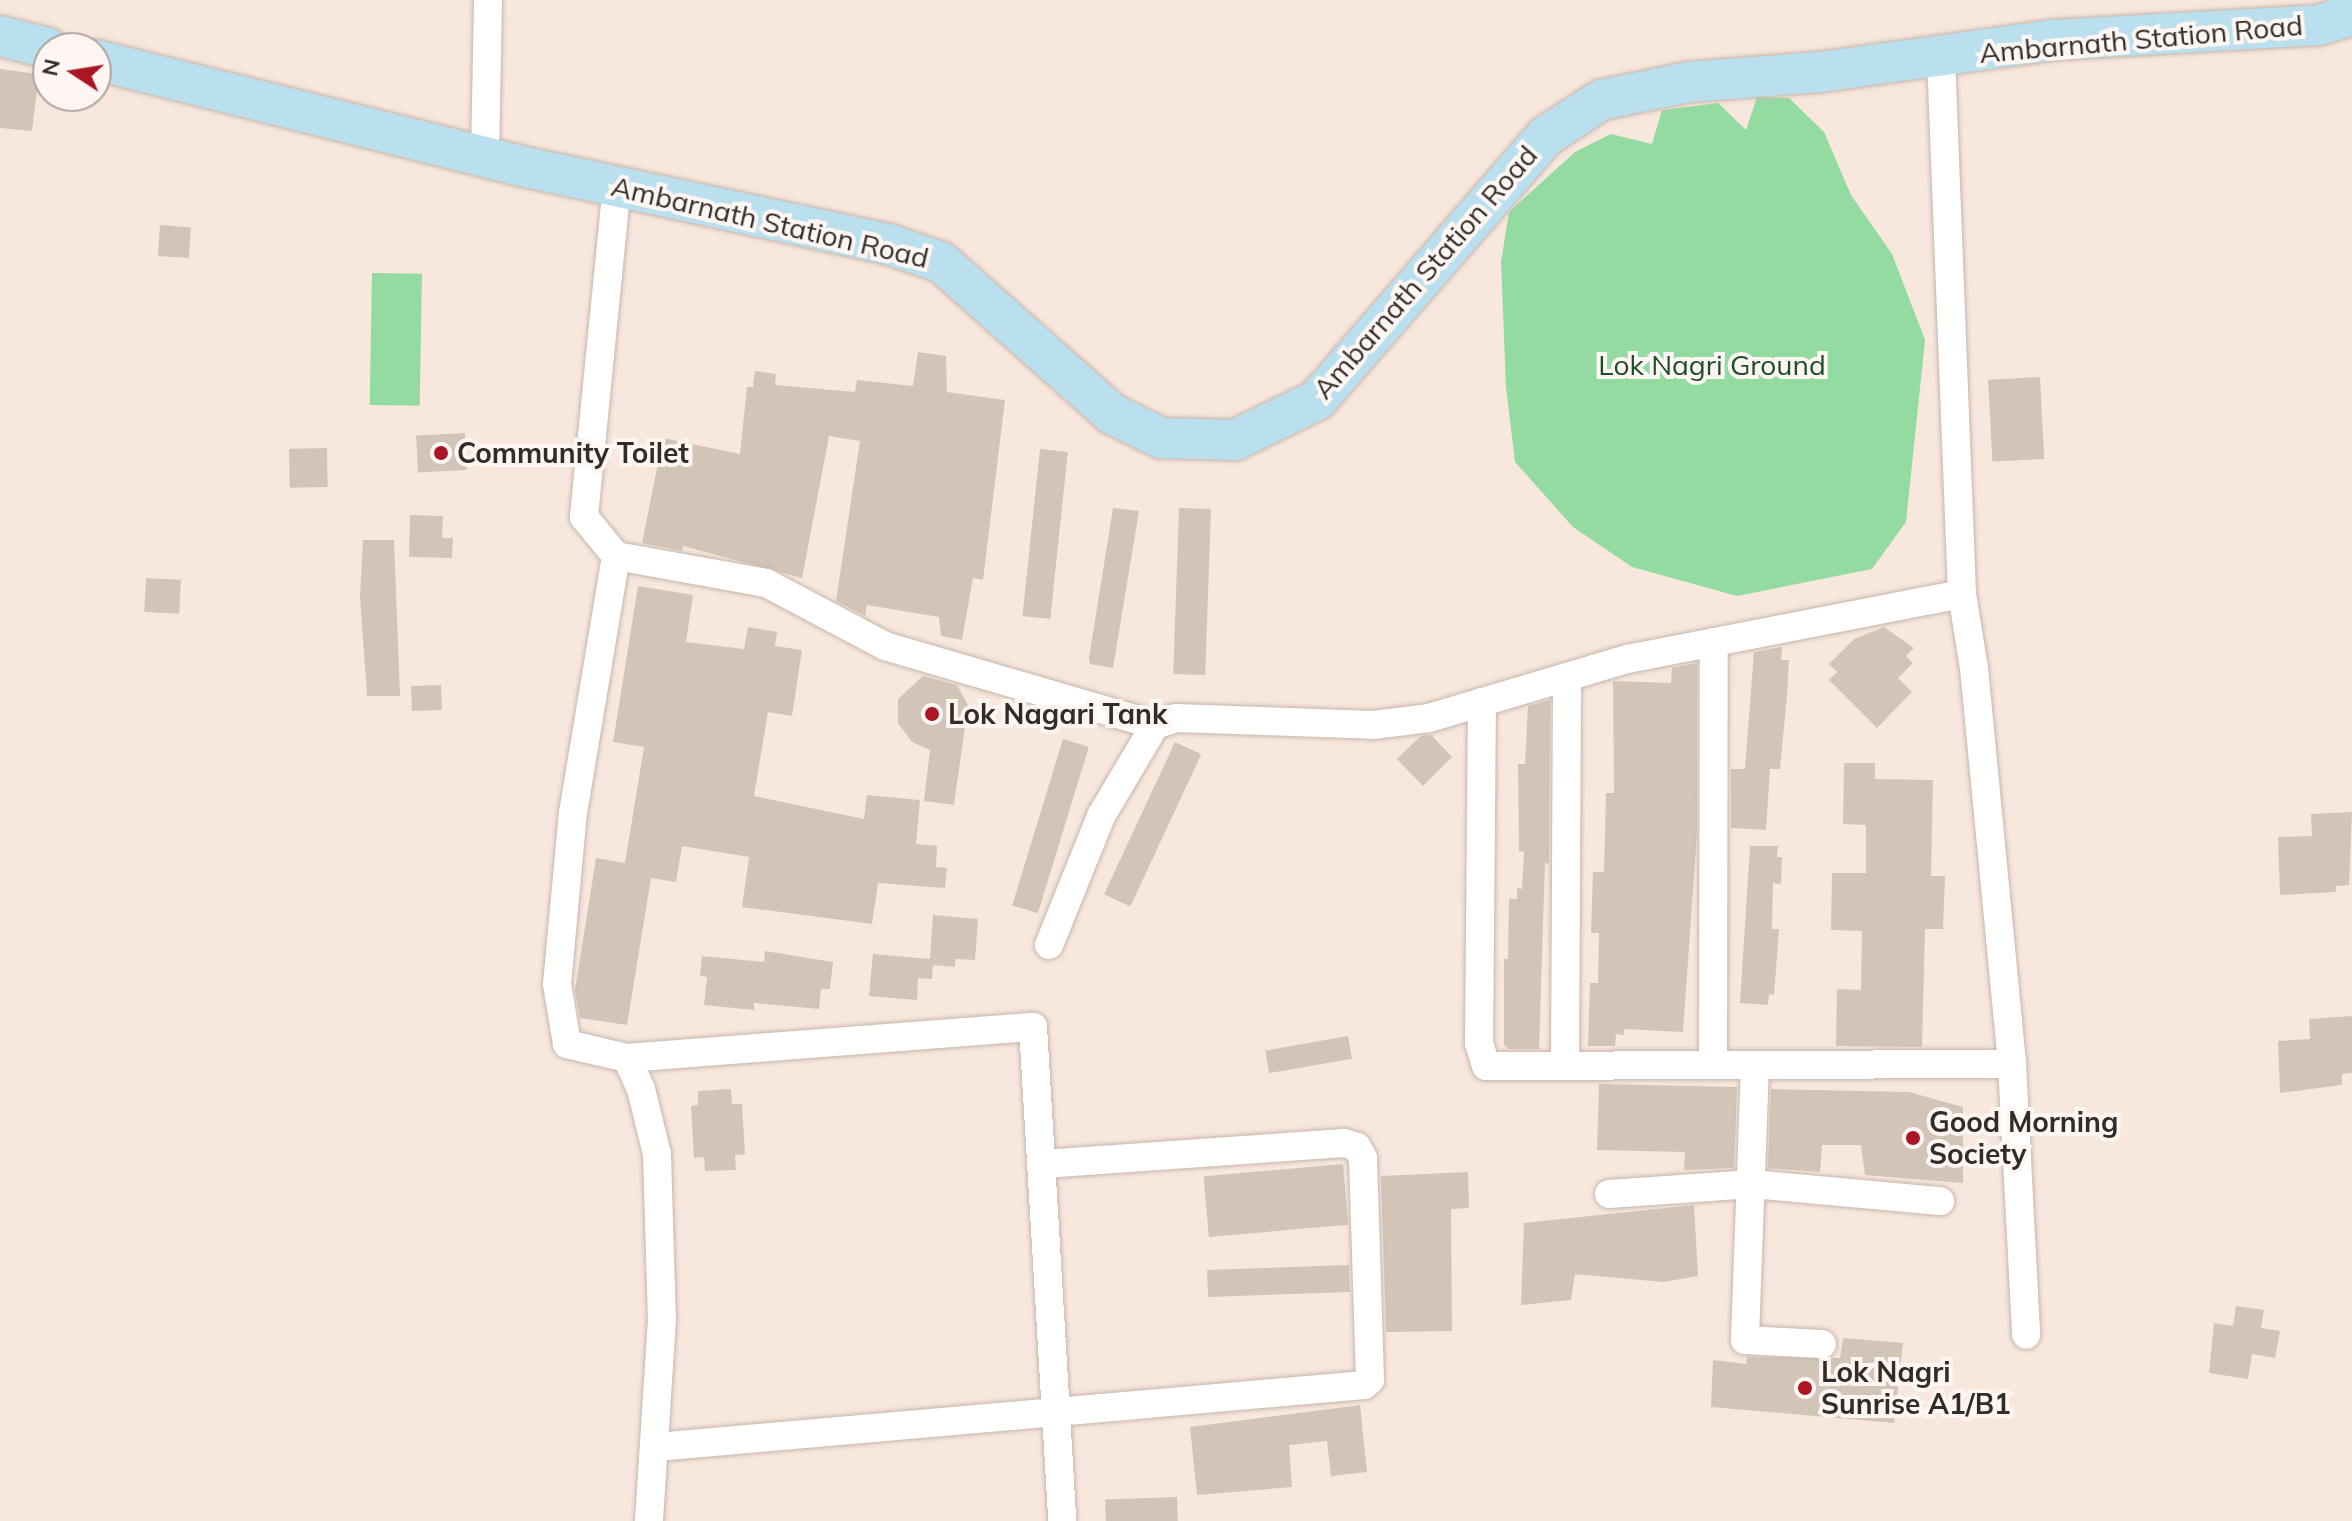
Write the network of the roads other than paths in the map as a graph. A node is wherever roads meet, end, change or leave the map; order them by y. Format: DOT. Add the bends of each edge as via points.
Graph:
graph roads {
  1 [pos="488,0"];
  2 [pos="2352,15"];
  3 [pos="0,36"];
  4 [pos="32,44"];
  5 [pos="1941,57"];
  6 [pos="112,64"];
  7 [pos="485,157"];
  8 [pos="617,185"];
  9 [pos="616,556"];
  10 [pos="1962,594"];
  11 [pos="1714,642"];
  12 [pos="1567,677"];
  13 [pos="1482,702"];
  14 [pos="1155,725"];
  15 [pos="1049,945"];
  16 [pos="627,1058"];
  17 [pos="2012,1064"];
  18 [pos="1713,1065"];
  19 [pos="1755,1065"];
  20 [pos="1565,1066"];
  21 [pos="1043,1164"];
  22 [pos="1752,1184"];
  23 [pos="1609,1194"];
  24 [pos="1940,1201"];
  25 [pos="2026,1335"];
  26 [pos="1822,1344"];
  27 [pos="1054,1411"];
  28 [pos="656,1447"];
  29 [pos="649,1521"];
  30 [pos="1062,1521"];
  1 -- 7 [label="street"];
  2 -- 5 [label="main road, Ambarnath Station Road" via="2319,25 2053,40"];
  3 -- 4 [label="main road"];
  5 -- 8 [label="main road, Ambarnath Station Road" via="1689,82 1601,100 1546,136 1317,400 1235,440 1161,438 1112,414 941,262 891,245"];
  5 -- 10 [label="street"];
  6 -- 7 [label="main road, Ambarnath Station Road"];
  7 -- 8 [label="main road, Ambarnath Station Road"];
  8 -- 9 [label="street" via="584,517"];
  9 -- 14 [label="street" via="766,583 885,646"];
  9 -- 16 [label="street" via="573,812 557,984 567,1044"];
  10 -- 11 [label="street"];
  10 -- 17 [label="street" via="1974,668"];
  11 -- 12 [label="street"];
  11 -- 18 [label="street"];
  12 -- 13 [label="street"];
  12 -- 20 [label="street"];
  13 -- 14 [label="street" via="1429,718 1373,725 1176,718"];
  13 -- 20 [label="street" via="1479,1043 1486,1066"];
  14 -- 15 [label="street" via="1101,816"];
  16 -- 21 [label="street" via="1033,1027"];
  16 -- 28 [label="street" via="641,1089 657,1154 662,1319"];
  17 -- 19 [label="street"];
  17 -- 25 [label="street"];
  18 -- 19 [label="street"];
  18 -- 20 [label="street"];
  19 -- 22 [label="street"];
  21 -- 27 [label="street"];
  21 -- 27 [label="street" via="1344,1143 1357,1147 1363,1158 1374,1371 1364,1385"];
  22 -- 23 [label="street"];
  22 -- 24 [label="street"];
  22 -- 26 [label="street" via="1745,1340"];
  27 -- 28 [label="street"];
  27 -- 30 [label="street"];
  28 -- 29 [label="street"];
}
